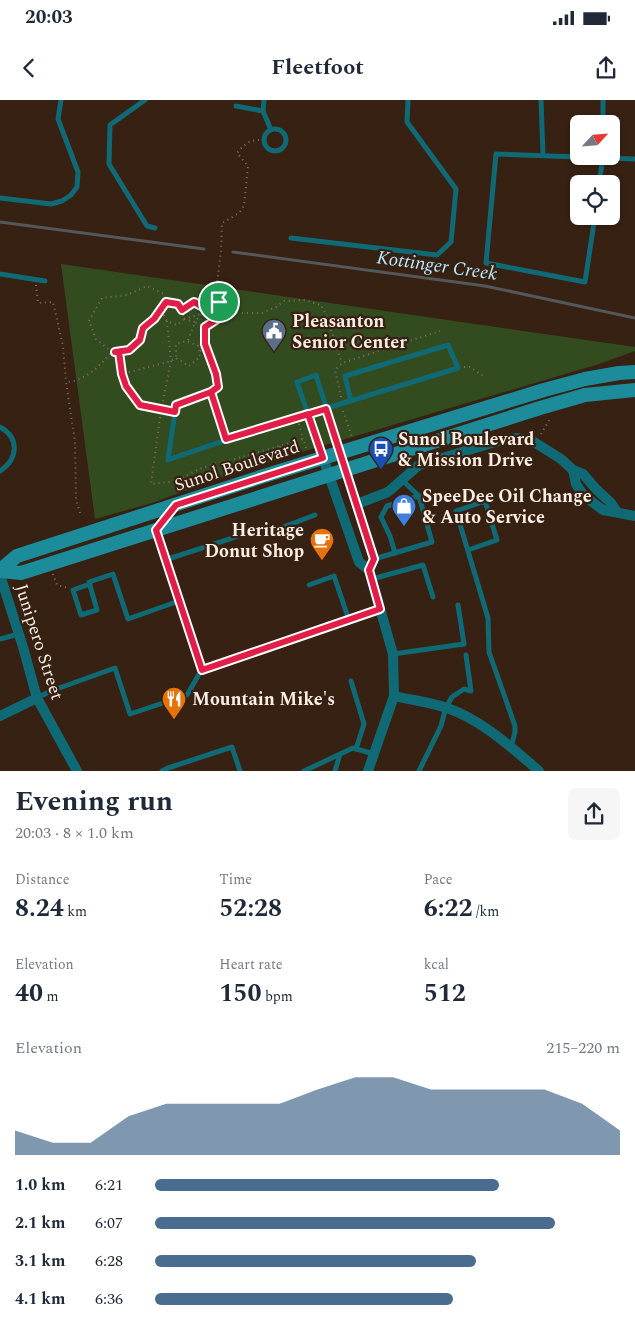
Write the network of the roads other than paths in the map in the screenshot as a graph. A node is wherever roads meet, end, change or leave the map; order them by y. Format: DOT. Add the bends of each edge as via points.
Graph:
graph roads {
  1 [pos="60,100"];
  2 [pos="145,100"];
  3 [pos="264,100"];
  4 [pos="408,100"];
  5 [pos="541,100"];
  6 [pos="603,100"];
  7 [pos="236,106"];
  8 [pos="263,111"];
  9 [pos="603,115"];
  10 [pos="271,130"];
  11 [pos="542,156"];
  12 [pos="570,156"];
  13 [pos="620,158"];
  14 [pos="635,159"];
  15 [pos="0,198"];
  16 [pos="593,225"];
  17 [pos="155,228"];
  18 [pos="291,238"];
  19 [pos="0,274"];
  20 [pos="45,281"];
  21 [pos="635,372"];
  22 [pos="635,390"];
  23 [pos="351,401"];
  24 [pos="326,409"];
  25 [pos="308,414"];
  26 [pos="0,427"];
  27 [pos="226,439"];
  28 [pos="340,452"];
  29 [pos="318,454"];
  30 [pos="346,470"];
  31 [pos="0,471"];
  32 [pos="329,476"];
  33 [pos="402,480"];
  34 [pos="419,496"];
  35 [pos="356,504"];
  36 [pos="176,505"];
  37 [pos="315,515"];
  38 [pos="635,516"];
  39 [pos="156,530"];
  40 [pos="468,550"];
  41 [pos="395,553"];
  42 [pos="374,559"];
  43 [pos="165,560"];
  44 [pos="0,570"];
  45 [pos="0,575"];
  46 [pos="370,575"];
  47 [pos="90,584"];
  48 [pos="309,585"];
  49 [pos="433,597"];
  50 [pos="179,601"];
  51 [pos="458,605"];
  52 [pos="380,609"];
  53 [pos="349,620"];
  54 [pos="18,634"];
  55 [pos="0,640"];
  56 [pos="393,654"];
  57 [pos="466,655"];
  58 [pos="202,670"];
  59 [pos="351,681"];
  60 [pos="394,696"];
  61 [pos="37,698"];
  62 [pos="446,707"];
  63 [pos="0,716"];
  64 [pos="510,747"];
  65 [pos="356,749"];
  66 [pos="340,754"];
  67 [pos="374,754"];
  68 [pos="77,771"];
  69 [pos="162,771"];
  70 [pos="240,771"];
  71 [pos="304,771"];
  72 [pos="335,771"];
  73 [pos="368,771"];
  74 [pos="419,771"];
  75 [pos="539,771"];
  1 -- 15 [label="lane" via="58,119 78,172 77,187 62,201 51,204"];
  2 -- 17 [label="lane" via="110,125 109,164 147,226"];
  3 -- 8 [label="lane"];
  4 -- 18 [label="lane" via="407,122 456,189 451,242 437,255"];
  5 -- 11 [label="lane"];
  6 -- 9 [label="lane"];
  7 -- 8 [label="lane"];
  8 -- 10 [label="lane"];
  10 -- 10 [label="lane" via="264,140 268,148 276,151 286,140 283,133"];
  11 -- 12 [label="lane"];
  11 -- 16 [label="lane" via="496,154 486,263 585,282"];
  13 -- 14 [label="lane"];
  19 -- 20 [label="lane"];
  21 -- 28 [label="main road, Sunol Boulevard" via="585,379 544,390"];
  22 -- 30 [label="main road, Sunol Boulevard" via="558,403"];
  23 -- 23 [label="lane" via="458,368 448,345 345,376"];
  23 -- 24 [label="lane"];
  24 -- 25 [label="lane"];
  24 -- 25 [label="lane" via="316,375 297,382"];
  24 -- 28 [label="lane"];
  25 -- 27 [label="lane"];
  25 -- 29 [label="lane"];
  26 -- 31 [label="lane" via="9,433 15,450 13,459"];
  27 -- 27 [label="lane" via="211,392 176,405 168,460"];
  28 -- 29 [label="main road, Sunol Boulevard"];
  28 -- 30 [label="street"];
  29 -- 32 [label="street"];
  29 -- 36 [label="main road, Sunol Boulevard"];
  30 -- 32 [label="main road, Sunol Boulevard"];
  30 -- 35 [label="street"];
  32 -- 39 [label="main road, Sunol Boulevard"];
  32 -- 46 [label="street" via="359,562"];
  33 -- 34 [label="lane"];
  33 -- 35 [label="street" via="388,492"];
  33 -- 38 [label="street" via="419,465 518,438 534,442 583,474 617,512"];
  34 -- 41 [label="lane" via="387,506 382,517"];
  34 -- 41 [label="lane" via="432,542"];
  35 -- 42 [label="street"];
  36 -- 39 [label="lane"];
  36 -- 44 [label="main road, Sunol Boulevard" via="17,556"];
  37 -- 43 [label="lane" via="278,529 266,527"];
  39 -- 43 [label="lane"];
  39 -- 44 [label="main road, Sunol Boulevard" via="21,573"];
  40 -- 40 [label="lane" via="498,540 485,501 456,511"];
  40 -- 64 [label="lane" via="488,618 489,652 515,726"];
  41 -- 42 [label="lane"];
  42 -- 46 [label="street"];
  43 -- 50 [label="lane"];
  45 -- 54 [label="street, Junipero Street"];
  46 -- 49 [label="lane" via="423,565"];
  46 -- 52 [label="street"];
  47 -- 47 [label="lane" via="73,590 80,615 98,610"];
  47 -- 50 [label="lane" via="114,574 128,619"];
  48 -- 53 [label="lane" via="334,576"];
  50 -- 58 [label="lane"];
  51 -- 56 [label="lane" via="464,644"];
  52 -- 53 [label="lane"];
  52 -- 56 [label="street"];
  53 -- 58 [label="lane"];
  54 -- 55 [label="lane"];
  54 -- 61 [label="street, Junipero Street"];
  56 -- 60 [label="street"];
  57 -- 62 [label="lane" via="471,690 464,689 452,697"];
  58 -- 61 [label="lane" via="188,695 130,714 115,668"];
  59 -- 65 [label="lane" via="364,724"];
  60 -- 62 [label="street"];
  60 -- 67 [label="street"];
  61 -- 63 [label="street"];
  61 -- 68 [label="street, Junipero Street"];
  62 -- 64 [label="street" via="471,718"];
  62 -- 74 [label="lane" via="441,726"];
  64 -- 75 [label="street"];
  65 -- 66 [label="lane"];
  65 -- 67 [label="lane"];
  66 -- 71 [label="lane"];
  66 -- 72 [label="lane"];
  67 -- 73 [label="street"];
  69 -- 70 [label="lane" via="232,747"];
}
